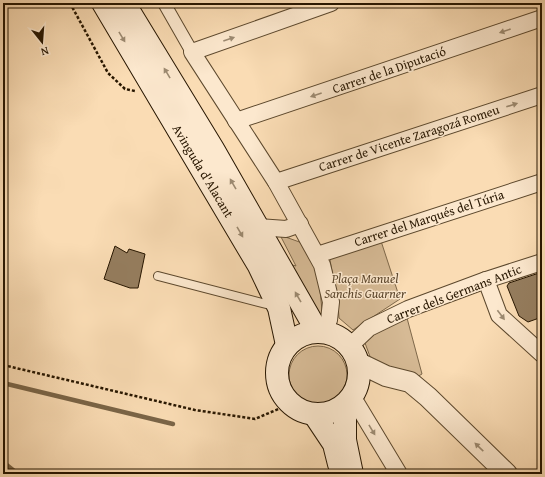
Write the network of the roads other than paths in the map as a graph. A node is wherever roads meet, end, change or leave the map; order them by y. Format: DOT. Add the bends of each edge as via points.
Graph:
graph roads {
  1 [pos="103,3"];
  2 [pos="124,3"];
  3 [pos="164,3"];
  4 [pos="331,3"];
  5 [pos="542,18"];
  6 [pos="192,52"];
  7 [pos="542,95"];
  8 [pos="236,121"];
  9 [pos="276,182"];
  10 [pos="542,182"];
  11 [pos="300,224"];
  12 [pos="258,227"];
  13 [pos="317,255"];
  14 [pos="542,262"];
  15 [pos="158,276"];
  16 [pos="486,280"];
  17 [pos="279,308"];
  18 [pos="321,331"];
  19 [pos="287,345"];
  20 [pos="354,354"];
  21 [pos="542,354"];
  22 [pos="348,401"];
  23 [pos="314,414"];
  24 [pos="341,474"];
  25 [pos="352,474"];
  26 [pos="399,474"];
  27 [pos="507,474"];
  1 -- 17 [label="main road, Avinguda d'Alacant, one-way" via="260,266"];
  12 -- 2 [label="main road, Avinguda d'Alacant, one-way"];
  3 -- 6 [label="street"];
  6 -- 4 [label="street, one-way"];
  5 -- 8 [label="street, Carrer de la Diputació, one-way"];
  6 -- 8 [label="street"];
  9 -- 7 [label="street, Carrer de Vicente Zaragozá Romeu, one-way"];
  8 -- 9 [label="street"];
  9 -- 11 [label="street"];
  10 -- 13 [label="street, Carrer del Marqués del Túria"];
  11 -- 12 [label="street" via="286,229"];
  11 -- 13 [label="street"];
  18 -- 12 [label="main road, Avinguda d'Alacant, one-way"];
  13 -- 18 [label="street" via="331,302 329,320"];
  14 -- 16 [label="street, Carrer dels Germans Antic"];
  15 -- 17 [label="lane"];
  16 -- 20 [label="street, Carrer dels Germans Antic" via="401,312 369,328"];
  16 -- 21 [label="street, one-way" via="499,315"];
  17 -- 19 [label="main road, Avinguda d'Alacant"];
  18 -- 19 [label="main road" via="306,333"];
  18 -- 20 [label="main road" via="342,339"];
  19 -- 23 [label="main road" via="276,369 279,388 290,404 301,411"];
  20 -- 22 [label="main road" via="360,375"];
  27 -- 20 [label="street, one-way" via="410,382 386,376"];
  22 -- 23 [label="main road" via="330,412"];
  22 -- 25 [label="main road" via="345,440"];
  22 -- 26 [label="street, one-way"];
  23 -- 24 [label="main road" via="334,444"];
}
